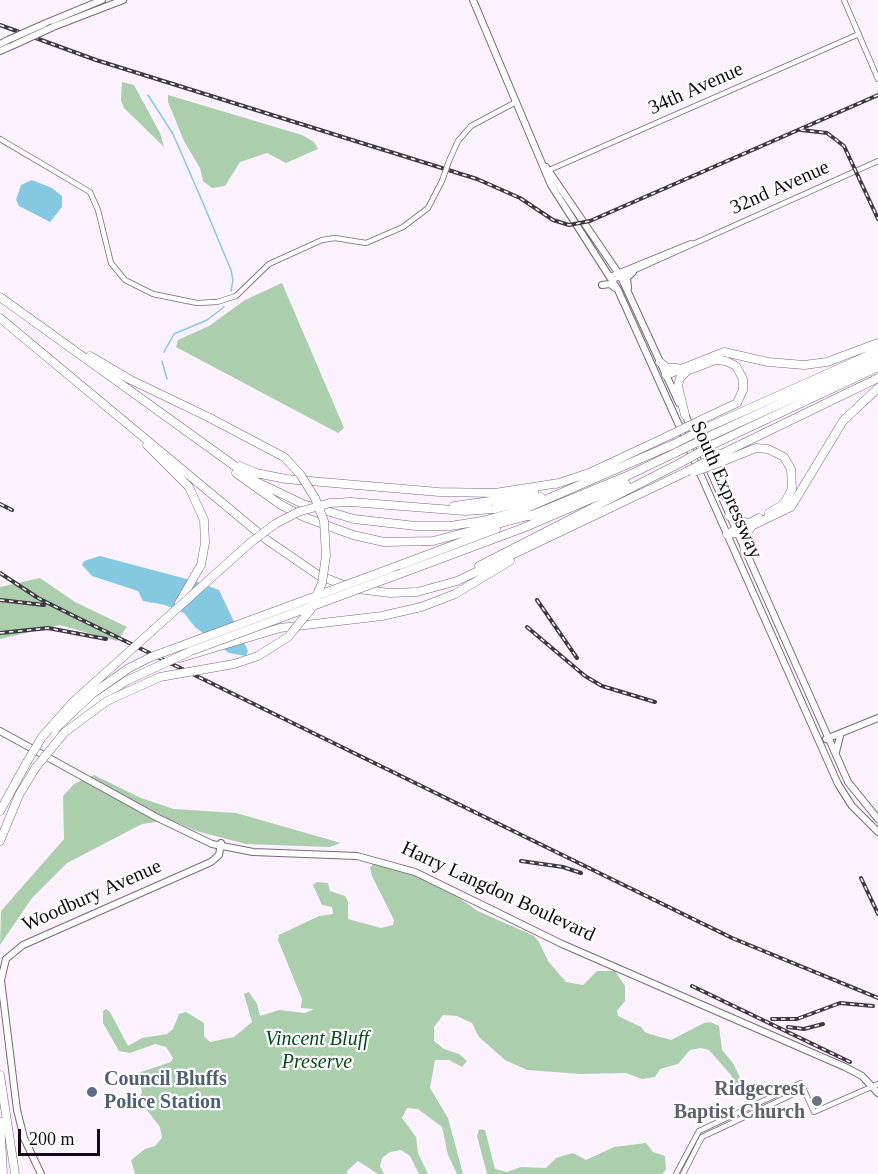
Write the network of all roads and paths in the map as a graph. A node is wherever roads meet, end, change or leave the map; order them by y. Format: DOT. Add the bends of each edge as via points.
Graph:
graph roads {
  1 [pos="102,0"];
  2 [pos="123,0"];
  3 [pos="473,0"];
  4 [pos="844,0"];
  5 [pos="859,34"];
  6 [pos="0,44"];
  7 [pos="0,51"];
  8 [pos="878,79"];
  9 [pos="516,102"];
  10 [pos="0,139"];
  11 [pos="878,161"];
  12 [pos="547,171"];
  13 [pos="694,243"];
  14 [pos="633,272"];
  15 [pos="619,275"];
  16 [pos="611,278"];
  17 [pos="602,285"];
  18 [pos="620,293"];
  19 [pos="630,294"];
  20 [pos="0,297"];
  21 [pos="28,316"];
  22 [pos="0,318"];
  23 [pos="0,323"];
  24 [pos="32,343"];
  25 [pos="878,343"];
  26 [pos="878,351"];
  27 [pos="878,359"];
  28 [pos="660,362"];
  29 [pos="688,368"];
  30 [pos="878,368"];
  31 [pos="665,378"];
  32 [pos="878,378"];
  33 [pos="878,388"];
  34 [pos="685,415"];
  35 [pos="124,420"];
  36 [pos="710,436"];
  37 [pos="193,438"];
  38 [pos="209,450"];
  39 [pos="678,454"];
  40 [pos="720,458"];
  41 [pos="629,464"];
  42 [pos="559,483"];
  43 [pos="430,508"];
  44 [pos="535,514"];
  45 [pos="729,516"];
  46 [pos="757,521"];
  47 [pos="736,530"];
  48 [pos="560,532"];
  49 [pos="727,534"];
  50 [pos="745,552"];
  51 [pos="399,593"];
  52 [pos="171,613"];
  53 [pos="170,660"];
  54 [pos="878,718"];
  55 [pos="822,724"];
  56 [pos="0,731"];
  57 [pos="65,732"];
  58 [pos="841,734"];
  59 [pos="829,739"];
  60 [pos="821,743"];
  61 [pos="837,758"];
  62 [pos="27,762"];
  63 [pos="0,811"];
  64 [pos="878,819"];
  65 [pos="878,832"];
  66 [pos="0,841"];
  67 [pos="219,847"];
  68 [pos="0,1075"];
  69 [pos="875,1085"];
  70 [pos="804,1089"];
  71 [pos="878,1093"];
  72 [pos="0,1122"];
  73 [pos="3,1174"];
  74 [pos="15,1174"];
  75 [pos="41,1174"];
  76 [pos="676,1174"];
  77 [pos="683,1174"];
  1 -- 6 [label="main road, bridge"];
  2 -- 7 [label="main road, bridge"];
  3 -- 9 [label="main road, South Expressway"];
  4 -- 5 [label="street"];
  5 -- 8 [label="street"];
  5 -- 12 [label="street, 34th Avenue"];
  9 -- 10 [label="street, bridge" via="471,126 458,141 428,208 403,227 366,243 325,240 273,262 246,289 222,301 192,302 144,291 125,280 112,266 90,192"];
  9 -- 12 [label="main road, South Expressway"];
  11 -- 13 [label="street, 32nd Avenue"];
  12 -- 15 [label="main road, South Expressway"];
  12 -- 16 [label="main road, South Expressway" via="565,209"];
  13 -- 14 [label="street, 32nd Avenue"];
  13 -- 15 [label="street, 32nd Avenue"];
  14 -- 15 [label="street, 32nd Avenue"];
  14 -- 19 [label="main road" via="627,280"];
  15 -- 16 [label="street, 32nd Avenue"];
  15 -- 19 [label="main road, South Expressway"];
  16 -- 18 [label="main road, South Expressway"];
  17 -- 18 [label="main road" via="612,285"];
  18 -- 31 [label="main road, South Expressway"];
  19 -- 28 [label="main road, South Expressway"];
  20 -- 21 [label="highway"];
  21 -- 37 [label="highway"];
  21 -- 57 [label="highway, bridge" via="48,324 114,371 284,457 321,508 326,532 325,571 315,600 294,630 264,653 234,664 150,680 107,701"];
  22 -- 24 [label="highway"];
  23 -- 24 [label="highway"];
  24 -- 35 [label="highway"];
  25 -- 29 [label="highway" via="838,359 812,364 785,364 730,352 711,356"];
  26 -- 36 [label="highway"];
  27 -- 36 [label="highway"];
  28 -- 29 [label="highway" via="669,369"];
  28 -- 31 [label="main road, South Expressway"];
  29 -- 31 [label="highway"];
  29 -- 34 [label="highway" via="678,386"];
  29 -- 42 [label="highway, bridge" via="723,360 736,366 743,379 743,390 736,403"];
  30 -- 36 [label="highway"];
  31 -- 34 [label="main road, South Expressway"];
  31 -- 49 [label="main road, South Expressway"];
  32 -- 40 [label="highway"];
  33 -- 46 [label="highway" via="843,421 795,503 786,511"];
  34 -- 45 [label="main road, South Expressway"];
  35 -- 51 [label="highway" via="301,565 360,590"];
  35 -- 52 [label="highway, bridge" via="189,487 200,507 205,549 197,575"];
  36 -- 39 [label="highway, bridge"];
  36 -- 39 [label="highway, bridge"];
  37 -- 38 [label="highway"];
  37 -- 44 [label="highway" via="281,506 353,535 384,542 433,541"];
  38 -- 41 [label="highway" via="257,482 303,504 354,519 416,526 450,526 522,510"];
  38 -- 42 [label="highway" via="268,476 353,485 495,493"];
  39 -- 41 [label="highway"];
  39 -- 44 [label="highway"];
  39 -- 51 [label="highway" via="459,576"];
  39 -- 53 [label="highway, bridge" via="554,516"];
  40 -- 46 [label="highway" via="768,448 789,463 793,476 791,494 780,508"];
  40 -- 48 [label="highway, bridge"];
  41 -- 43 [label="highway" via="513,505 465,511"];
  42 -- 43 [label="highway" via="513,498"];
  43 -- 52 [label="highway, bridge" via="351,502 313,507 282,520 250,543"];
  44 -- 62 [label="highway, bridge" via="175,646 129,668 74,710"];
  45 -- 46 [label="highway" via="740,522"];
  45 -- 47 [label="main road, South Expressway"];
  46 -- 47 [label="highway"];
  46 -- 50 [label="highway" via="745,534"];
  47 -- 49 [label="highway"];
  47 -- 50 [label="main road, South Expressway"];
  48 -- 51 [label="highway" via="457,581"];
  48 -- 53 [label="highway, bridge" via="455,594 408,611 289,626"];
  49 -- 60 [label="main road, South Expressway"];
  50 -- 55 [label="main road, South Expressway"];
  52 -- 62 [label="highway, bridge" via="74,701 42,737"];
  53 -- 57 [label="highway, bridge" via="111,691"];
  54 -- 58 [label="main road"];
  55 -- 58 [label="main road" via="831,733"];
  55 -- 59 [label="main road, South Expressway"];
  56 -- 67 [label="main road, Harry Langdon Boulevard"];
  57 -- 66 [label="highway, bridge" via="19,795"];
  58 -- 59 [label="main road"];
  58 -- 61 [label="main road" via="835,746"];
  59 -- 60 [label="main road"];
  59 -- 61 [label="main road, South Expressway"];
  60 -- 65 [label="main road, South Expressway" via="848,799"];
  61 -- 64 [label="main road, South Expressway" via="856,794"];
  62 -- 63 [label="highway"];
  67 -- 69 [label="main road, Harry Langdon Boulevard" via="357,856 392,863 562,944 845,1067"];
  67 -- 75 [label="main road, Woodbury Avenue" via="213,861 23,945 4,962 2,984 17,1114"];
  68 -- 74 [label="highway"];
  69 -- 70 [label="street" via="814,1112"];
  69 -- 71 [label="main road"];
  70 -- 76 [label="street" via="801,1083 699,1131"];
  70 -- 77 [label="street" via="702,1137"];
  72 -- 73 [label="highway"];
}
